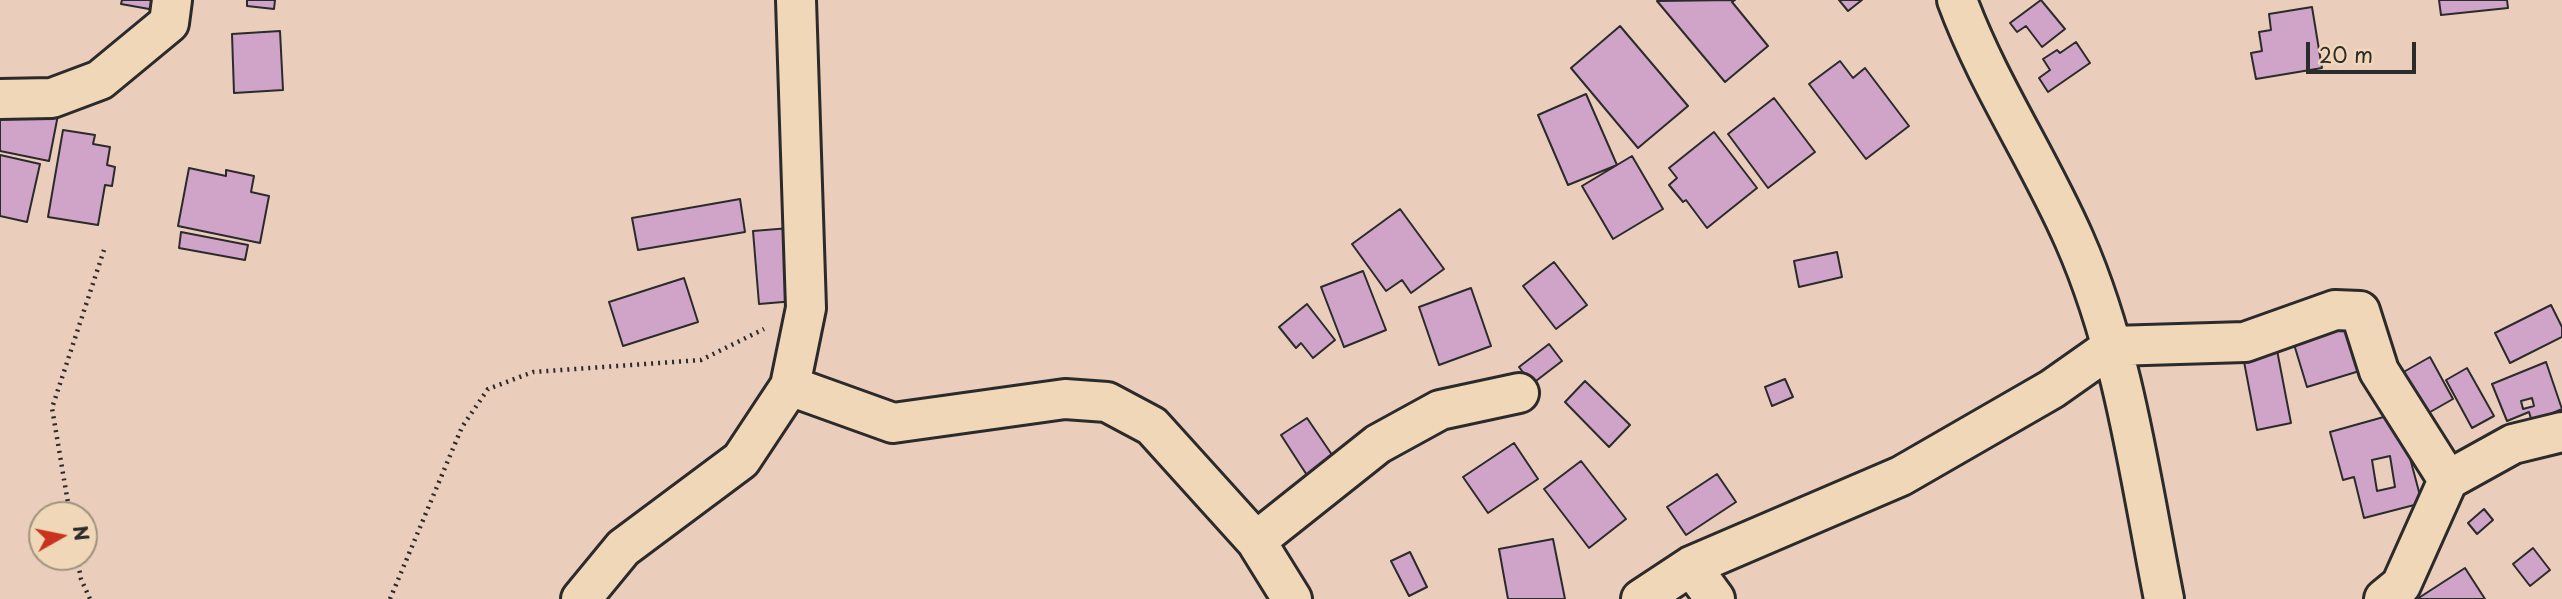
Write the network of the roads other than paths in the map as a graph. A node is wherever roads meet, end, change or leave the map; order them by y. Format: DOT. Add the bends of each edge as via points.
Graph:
graph roads {
  1 [pos="172,0"];
  2 [pos="796,0"];
  3 [pos="1958,0"];
  4 [pos="0,99"];
  5 [pos="2113,346"];
  6 [pos="790,386"];
  7 [pos="1519,393"];
  8 [pos="2562,432"];
  9 [pos="2448,480"];
  10 [pos="1256,541"];
  11 [pos="1691,566"];
  12 [pos="581,599"];
  13 [pos="1292,599"];
  14 [pos="1641,599"];
  15 [pos="1715,599"];
  16 [pos="2164,599"];
  17 [pos="2384,599"];
  1 -- 4 [label="street" via="169,23 100,80 52,98"];
  2 -- 6 [label="street" via="806,308"];
  3 -- 5 [label="street" via="1976,50 2074,239"];
  5 -- 9 [label="street" via="2245,342 2334,310 2360,311 2379,371"];
  5 -- 11 [label="street" via="2052,388 1901,476"];
  5 -- 16 [label="street"];
  6 -- 10 [label="street" via="893,423 1065,399 1107,402 1152,426"];
  6 -- 12 [label="street" via="741,460 623,548"];
  7 -- 10 [label="street" via="1440,410 1378,444"];
  8 -- 9 [label="street" via="2513,444"];
  9 -- 17 [label="street" via="2402,585"];
  10 -- 13 [label="street"];
  11 -- 14 [label="street"];
  11 -- 15 [label="street"];
}
